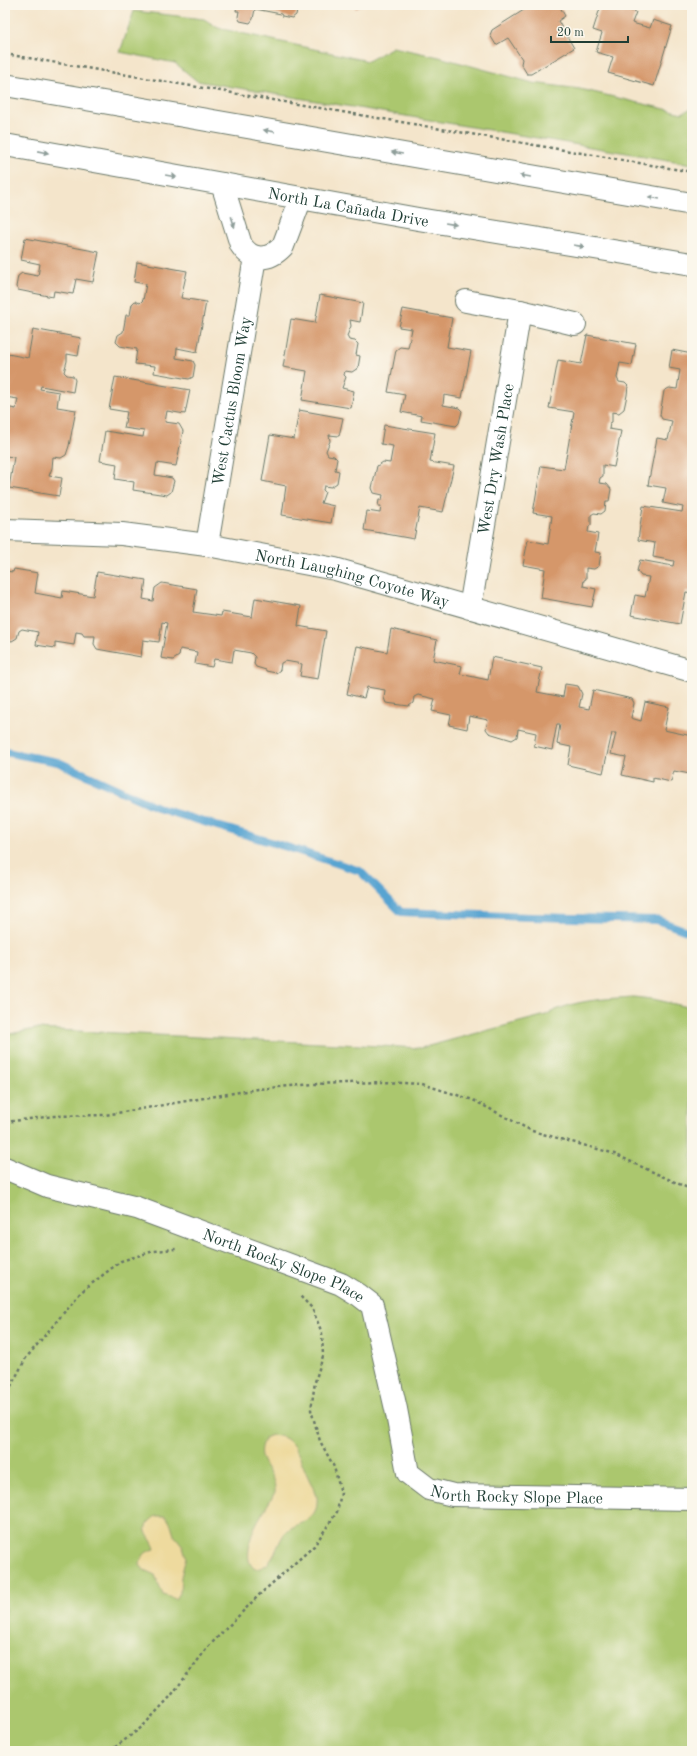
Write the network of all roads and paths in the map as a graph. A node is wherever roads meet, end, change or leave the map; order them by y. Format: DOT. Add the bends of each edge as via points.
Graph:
graph roads {
  1 [pos="5,54"];
  2 [pos="5,85"];
  3 [pos="5,145"];
  4 [pos="692,172"];
  5 [pos="222,184"];
  6 [pos="301,198"];
  7 [pos="692,204"];
  8 [pos="255,257"];
  9 [pos="692,264"];
  10 [pos="466,301"];
  11 [pos="520,311"];
  12 [pos="575,324"];
  13 [pos="5,530"];
  14 [pos="207,545"];
  15 [pos="470,608"];
  16 [pos="692,671"];
  17 [pos="5,1122"];
  18 [pos="5,1168"];
  19 [pos="692,1190"];
  20 [pos="184,1249"];
  21 [pos="294,1290"];
  22 [pos="5,1397"];
  23 [pos="692,1499"];
  24 [pos="110,1751"];
  1 -- 4 [label="path"];
  7 -- 2 [label="street, one-way"];
  3 -- 5 [label="street, North La Cañada Drive, one-way"];
  5 -- 6 [label="street, North La Cañada Drive"];
  5 -- 8 [label="street, one-way" via="241,245 246,253"];
  6 -- 8 [label="street" via="283,246 269,256"];
  6 -- 9 [label="street, North La Cañada Drive, one-way"];
  8 -- 14 [label="street, West Cactus Bloom Way"];
  10 -- 11 [label="street"];
  11 -- 12 [label="street"];
  11 -- 15 [label="street, West Dry Wash Place"];
  13 -- 14 [label="street, North Laughing Coyote Way" via="122,534"];
  14 -- 15 [label="street, North Laughing Coyote Way" via="335,569"];
  15 -- 16 [label="street, North Laughing Coyote Way"];
  17 -- 19 [label="path" via="54,1116 105,1115 257,1090 313,1084 422,1084 473,1100 532,1130 612,1154"];
  18 -- 23 [label="street, North Rocky Slope Place" via="46,1186 137,1208 341,1284 359,1294 372,1305 408,1472 429,1489 453,1495"];
  20 -- 22 [label="path" via="154,1251 121,1261 81,1292 26,1358"];
  21 -- 24 [label="path" via="312,1308 322,1333 323,1356 315,1382 311,1410 320,1441 334,1467 341,1493 337,1512 314,1546 259,1595 208,1647 142,1727"];
}
